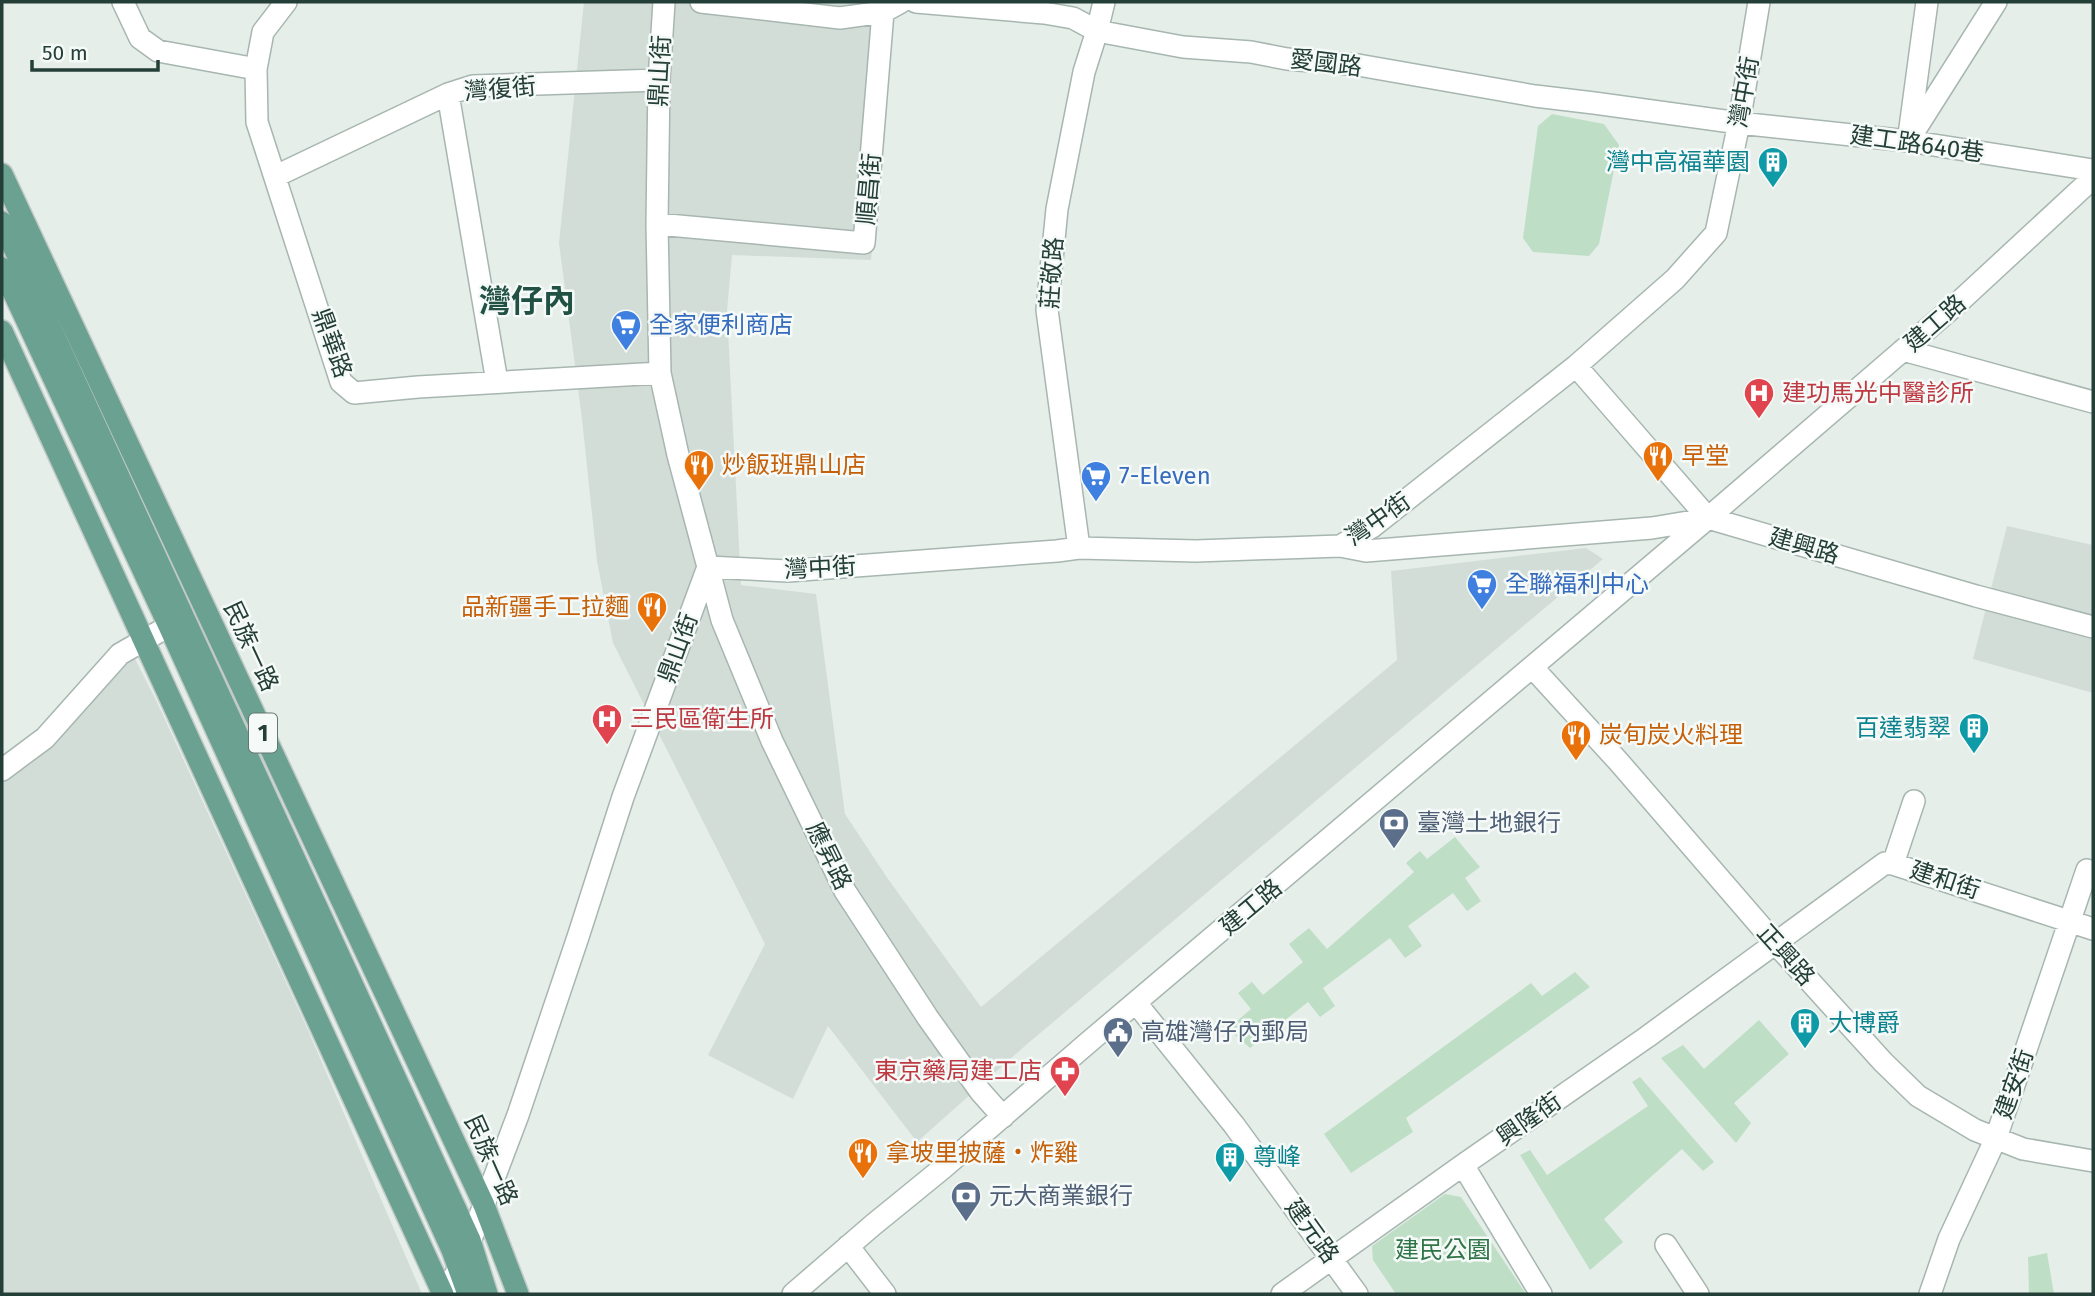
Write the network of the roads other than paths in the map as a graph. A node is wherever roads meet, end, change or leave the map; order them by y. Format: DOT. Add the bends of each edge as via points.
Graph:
graph roads {
  1 [pos="124,2"];
  2 [pos="286,2"];
  3 [pos="664,2"];
  4 [pos="701,2"];
  5 [pos="916,2"];
  6 [pos="1104,2"];
  7 [pos="1759,2"];
  8 [pos="1927,2"];
  9 [pos="1996,2"];
  10 [pos="892,7"];
  11 [pos="1097,31"];
  12 [pos="256,69"];
  13 [pos="659,80"];
  14 [pos="448,94"];
  15 [pos="1740,123"];
  16 [pos="1908,141"];
  17 [pos="2093,170"];
  18 [pos="2,174"];
  19 [pos="276,176"];
  20 [pos="2093,178"];
  21 [pos="2,222"];
  22 [pos="657,224"];
  23 [pos="2,268"];
  24 [pos="2,331"];
  25 [pos="1903,350"];
  26 [pos="1576,366"];
  27 [pos="660,373"];
  28 [pos="497,382"];
  29 [pos="2093,402"];
  30 [pos="1708,518"];
  31 [pos="1340,546"];
  32 [pos="1079,548"];
  33 [pos="708,567"];
  34 [pos="170,626"];
  35 [pos="2093,626"];
  36 [pos="144,640"];
  37 [pos="1533,667"];
  38 [pos="2,770"];
  39 [pos="1914,801"];
  40 [pos="1893,863"];
  41 [pos="2087,870"];
  42 [pos="2068,921"];
  43 [pos="2093,929"];
  44 [pos="1776,944"];
  45 [pos="1136,1003"];
  46 [pos="1003,1117"];
  47 [pos="1996,1138"];
  48 [pos="2093,1161"];
  49 [pos="1463,1165"];
  50 [pos="484,1205"];
  51 [pos="470,1240"];
  52 [pos="1666,1245"];
  53 [pos="848,1246"];
  54 [pos="1332,1259"];
  55 [pos="460,1268"];
  56 [pos="443,1294"];
  57 [pos="468,1294"];
  58 [pos="487,1294"];
  59 [pos="518,1294"];
  60 [pos="793,1294"];
  61 [pos="885,1294"];
  62 [pos="1282,1294"];
  63 [pos="1357,1294"];
  64 [pos="1541,1294"];
  65 [pos="1698,1294"];
  66 [pos="1930,1294"];
  1 -- 12 [label="street" via="141,38 159,51"];
  2 -- 12 [label="street, 鼎華路" via="263,32"];
  3 -- 13 [label="street, 鼎山街"];
  4 -- 10 [label="street" via="840,18"];
  5 -- 11 [label="street, 愛國路" via="1044,13 1073,18"];
  6 -- 11 [label="street, 莊敬路"];
  7 -- 15 [label="street, 灣中街"];
  8 -- 16 [label="street"];
  9 -- 16 [label="street"];
  10 -- 22 [label="street, 順昌街" via="864,243"];
  11 -- 15 [label="street, 愛國路" via="1183,47 1358,65 1535,96"];
  11 -- 32 [label="street, 莊敬路" via="1084,72 1057,209 1047,310"];
  12 -- 19 [label="street, 鼎華路" via="257,122"];
  13 -- 14 [label="street, 灣復街" via="473,86"];
  13 -- 22 [label="street, 鼎山街"];
  14 -- 19 [label="street, 灣復街"];
  14 -- 28 [label="street"];
  15 -- 16 [label="street, 建工路640巷"];
  15 -- 26 [label="street, 灣中街" via="1716,233 1675,279"];
  16 -- 17 [label="street, 建工路640巷"];
  18 -- 50 [label="main road, 民族一路 / 1"];
  19 -- 28 [label="street, 鼎華路" via="341,382 354,393"];
  20 -- 25 [label="street, 建工路"];
  21 -- 51 [label="main road, 民族一路 / 1"];
  22 -- 27 [label="street, 鼎山街"];
  23 -- 34 [label="main road, 1"];
  24 -- 36 [label="main road"];
  25 -- 29 [label="street"];
  25 -- 30 [label="street, 建工路"];
  26 -- 30 [label="street"];
  26 -- 31 [label="street, 灣中街" via="1372,527"];
  27 -- 28 [label="street, 鼎華路"];
  27 -- 33 [label="street, 鼎山街"];
  30 -- 31 [label="street" via="1652,528 1366,551"];
  30 -- 35 [label="street, 建興路"];
  30 -- 37 [label="street, 建工路"];
  31 -- 32 [label="street, 灣中街" via="1196,551"];
  32 -- 33 [label="street, 灣中街" via="788,572"];
  33 -- 46 [label="street, 應昇路" via="722,620 767,729 845,891 928,1018"];
  33 -- 50 [label="street, 鼎山街" via="623,797"];
  34 -- 36 [label="street"];
  34 -- 55 [label="main road, 1"];
  36 -- 38 [label="street" via="120,654 45,738"];
  36 -- 56 [label="main road"];
  37 -- 44 [label="street, 正興路"];
  37 -- 45 [label="street, 建工路"];
  39 -- 40 [label="street"];
  40 -- 42 [label="street, 建和街"];
  40 -- 44 [label="street, 建和街" via="1885,863"];
  41 -- 42 [label="street, 建安街"];
  42 -- 43 [label="street, 建和街"];
  42 -- 47 [label="street, 建安街"];
  44 -- 47 [label="street, 正興路" via="1918,1096"];
  44 -- 49 [label="street, 興隆街"];
  45 -- 46 [label="street, 建工路"];
  45 -- 54 [label="street, 建元路" via="1234,1125"];
  46 -- 53 [label="street, 建工路"];
  47 -- 48 [label="street, 正興路" via="2023,1149"];
  47 -- 66 [label="street, 建安街" via="1949,1238"];
  49 -- 54 [label="street, 興隆街"];
  49 -- 64 [label="street"];
  50 -- 51 [label="street, 鼎山街"];
  50 -- 59 [label="main road, 民族一路 / 1"];
  51 -- 55 [label="street, 鼎山街"];
  51 -- 58 [label="main road, 民族一路 / 1"];
  52 -- 65 [label="street"];
  53 -- 60 [label="street, 建工路"];
  53 -- 61 [label="street"];
  54 -- 62 [label="street, 興隆街"];
  54 -- 63 [label="street, 建元路"];
  55 -- 56 [label="street, 鼎山街"];
  55 -- 57 [label="main road, 1"];
}
